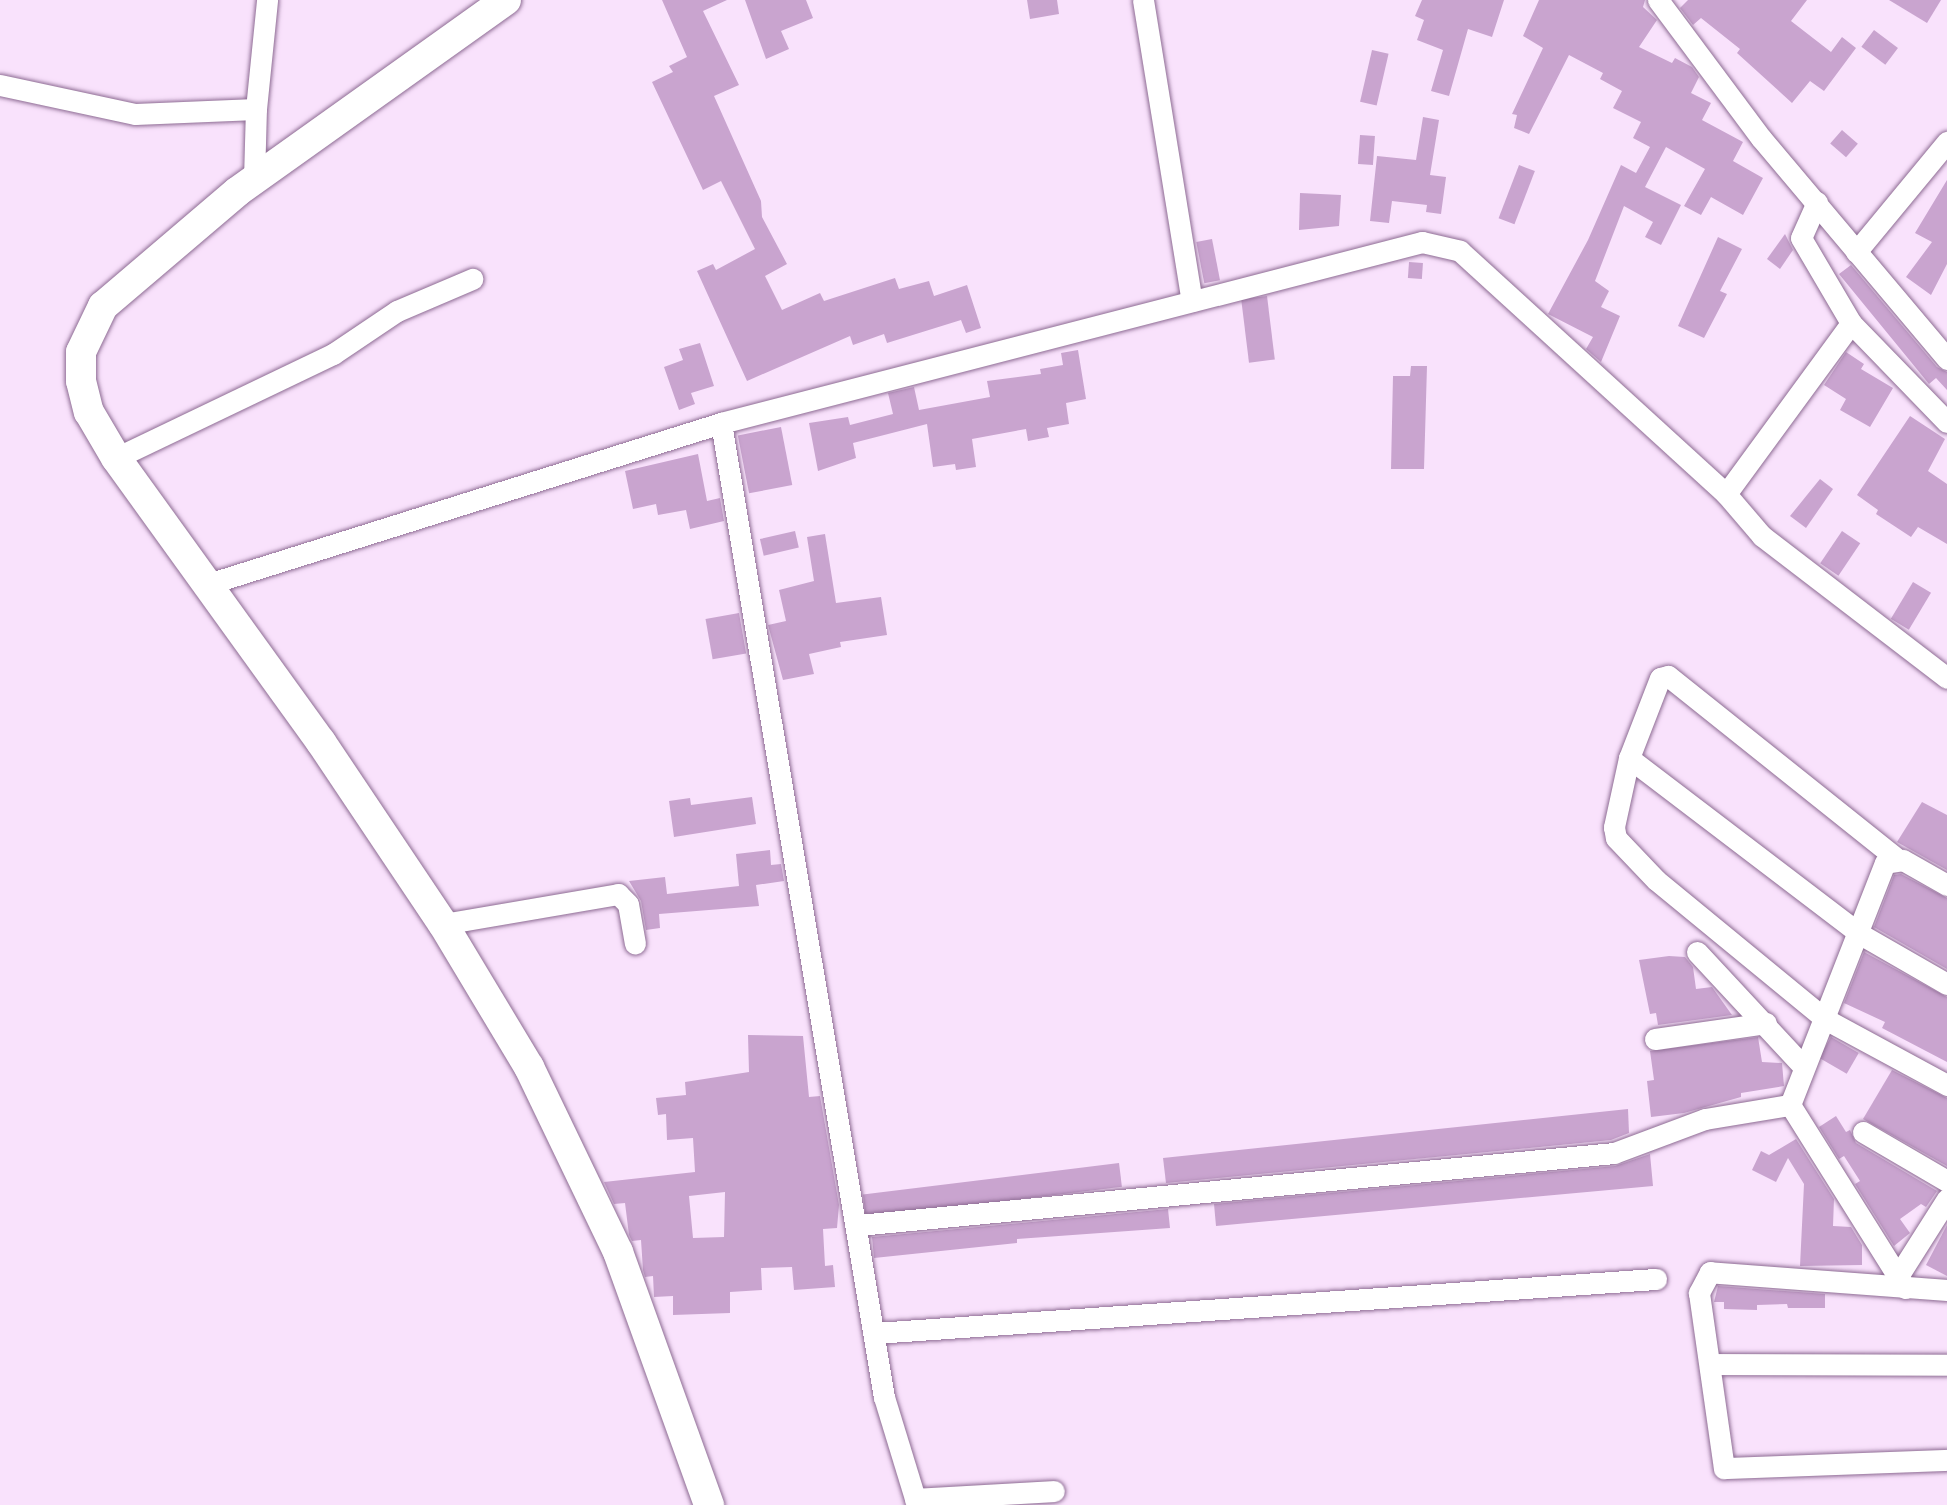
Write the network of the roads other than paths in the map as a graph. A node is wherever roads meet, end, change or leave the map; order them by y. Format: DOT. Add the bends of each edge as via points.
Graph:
graph roads {
  1 [pos="267,0"];
  2 [pos="506,0"];
  3 [pos="1143,0"];
  4 [pos="1658,0"];
  5 [pos="0,85"];
  6 [pos="256,109"];
  7 [pos="1947,142"];
  8 [pos="254,179"];
  9 [pos="1817,202"];
  10 [pos="1856,252"];
  11 [pos="472,279"];
  12 [pos="1192,301"];
  13 [pos="1851,323"];
  14 [pos="1947,359"];
  15 [pos="1947,422"];
  16 [pos="721,423"];
  17 [pos="116,458"];
  18 [pos="1726,494"];
  19 [pos="205,585"];
  20 [pos="1947,678"];
  21 [pos="1629,758"];
  22 [pos="1896,858"];
  23 [pos="1947,885"];
  24 [pos="443,924"];
  25 [pos="1860,934"];
  26 [pos="635,943"];
  27 [pos="1697,952"];
  28 [pos="1947,984"];
  29 [pos="1825,1019"];
  30 [pos="1766,1023"];
  31 [pos="1655,1039"];
  32 [pos="1804,1067"];
  33 [pos="1947,1085"];
  34 [pos="1790,1105"];
  35 [pos="1863,1132"];
  36 [pos="1947,1181"];
  37 [pos="1947,1199"];
  38 [pos="858,1225"];
  39 [pos="1656,1279"];
  40 [pos="1903,1281"];
  41 [pos="1947,1290"];
  42 [pos="875,1333"];
  43 [pos="1711,1364"];
  44 [pos="1947,1365"];
  45 [pos="1947,1460"];
  46 [pos="1054,1491"];
  47 [pos="916,1502"];
  48 [pos="709,1505"];
  1 -- 6 [label="street"];
  2 -- 8 [label="main road"];
  3 -- 12 [label="street"];
  4 -- 9 [label="street" via="1762,138"];
  5 -- 6 [label="street" via="135,114"];
  6 -- 8 [label="street"];
  7 -- 10 [label="street"];
  8 -- 17 [label="main road" via="103,306 89,327 81,352 81,381 89,412"];
  9 -- 10 [label="street"];
  9 -- 13 [label="street" via="1801,238"];
  10 -- 14 [label="street"];
  11 -- 17 [label="street" via="397,311 333,354"];
  12 -- 16 [label="street"];
  12 -- 18 [label="street" via="1404,244 1422,242 1460,251"];
  13 -- 15 [label="street"];
  13 -- 18 [label="street"];
  16 -- 19 [label="street"];
  16 -- 38 [label="street"];
  17 -- 19 [label="main road"];
  18 -- 20 [label="street" via="1762,536"];
  19 -- 24 [label="main road" via="321,741"];
  21 -- 22 [label="street" via="1655,685 1668,676"];
  21 -- 25 [label="street"];
  21 -- 29 [label="street" via="1614,827 1616,838 1656,880"];
  22 -- 23 [label="street"];
  22 -- 25 [label="street" via="1885,863"];
  24 -- 26 [label="street" via="618,894 626,899"];
  24 -- 48 [label="main road" via="529,1067 618,1252"];
  25 -- 28 [label="street"];
  25 -- 29 [label="street"];
  27 -- 30 [label="street"];
  29 -- 32 [label="street"];
  29 -- 33 [label="street"];
  30 -- 31 [label="street"];
  30 -- 32 [label="street"];
  32 -- 34 [label="street"];
  34 -- 38 [label="street" via="1705,1119 1614,1153"];
  34 -- 40 [label="street"];
  35 -- 36 [label="street"];
  37 -- 40 [label="street"];
  38 -- 42 [label="street"];
  39 -- 42 [label="street"];
  40 -- 41 [label="street"];
  40 -- 43 [label="street" via="1710,1272 1699,1293"];
  42 -- 47 [label="street" via="884,1397"];
  43 -- 44 [label="street"];
  43 -- 45 [label="street" via="1721,1463 1727,1471"];
  46 -- 47 [label="street"];
}
